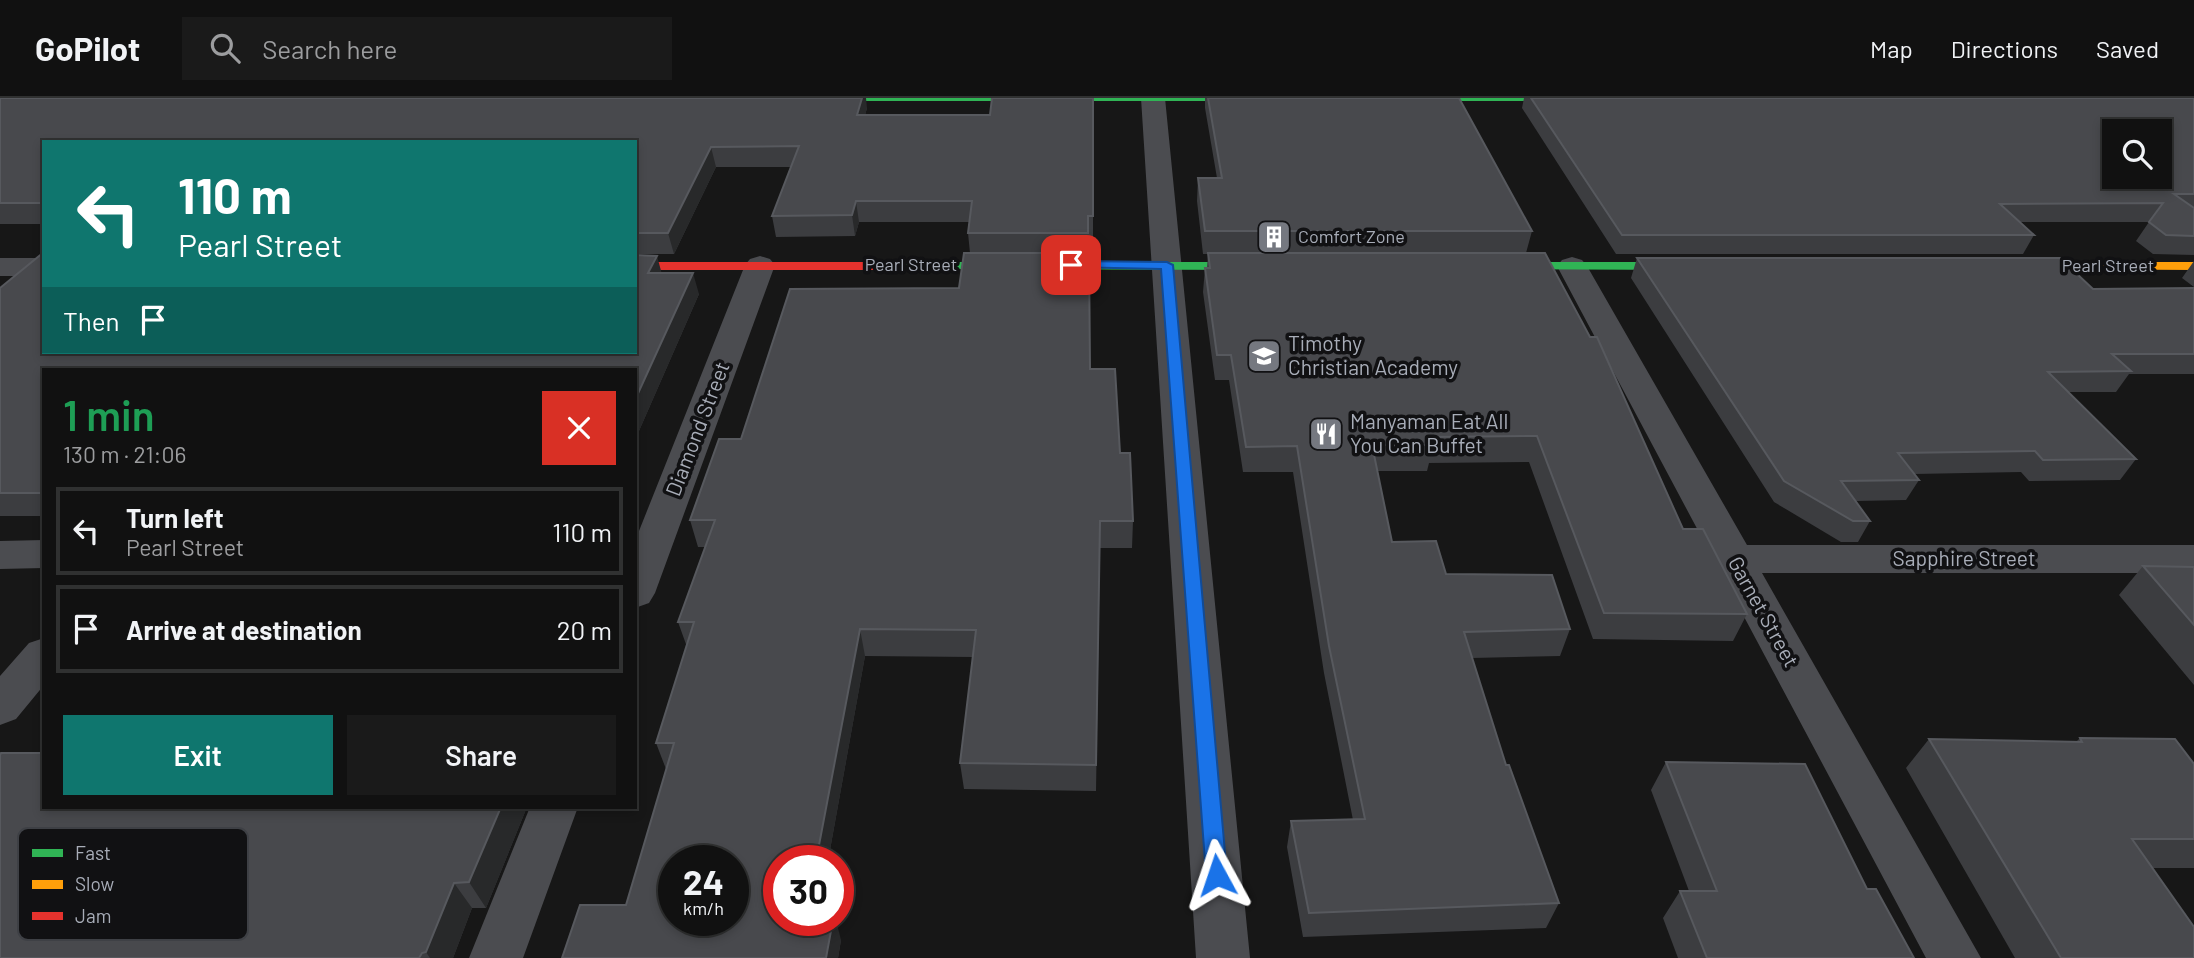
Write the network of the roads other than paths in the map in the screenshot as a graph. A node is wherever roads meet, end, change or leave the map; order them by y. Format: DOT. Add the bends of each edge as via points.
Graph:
graph roads {
  1 [pos="791,98"];
  2 [pos="1153,98"];
  3 [pos="1278,98"];
  4 [pos="1389,98"];
  5 [pos="1597,98"];
  6 [pos="760,265"];
  7 [pos="1167,265"];
  8 [pos="637,266"];
  9 [pos="1275,266"];
  10 [pos="1478,266"];
  11 [pos="1572,266"];
  12 [pos="1704,266"];
  13 [pos="2004,266"];
  14 [pos="2194,266"];
  15 [pos="0,267"];
  16 [pos="42,267"];
  17 [pos="644,548"];
  18 [pos="42,554"];
  19 [pos="0,555"];
  20 [pos="1734,559"];
  21 [pos="2194,559"];
  22 [pos="637,583"];
  23 [pos="42,656"];
  24 [pos="0,707"];
  25 [pos="553,809"];
  26 [pos="496,958"];
  27 [pos="1223,958"];
  28 [pos="1954,958"];
  1 -- 2 [label="street"];
  2 -- 3 [label="street"];
  2 -- 7 [label="street"];
  4 -- 5 [label="street"];
  6 -- 7 [label="street, Pearl Street"];
  6 -- 8 [label="street, Pearl Street"];
  6 -- 17 [label="street, Diamond Street"];
  7 -- 9 [label="street, Pearl Street"];
  7 -- 27 [label="street"];
  10 -- 11 [label="street"];
  11 -- 12 [label="street"];
  11 -- 20 [label="street, Garnet Street"];
  13 -- 14 [label="street, Pearl Street"];
  15 -- 16 [label="street"];
  17 -- 22 [label="street, Diamond Street"];
  18 -- 19 [label="street"];
  20 -- 21 [label="street, Sapphire Street"];
  20 -- 28 [label="street, Garnet Street"];
  23 -- 24 [label="street"];
  25 -- 26 [label="street"];
}
